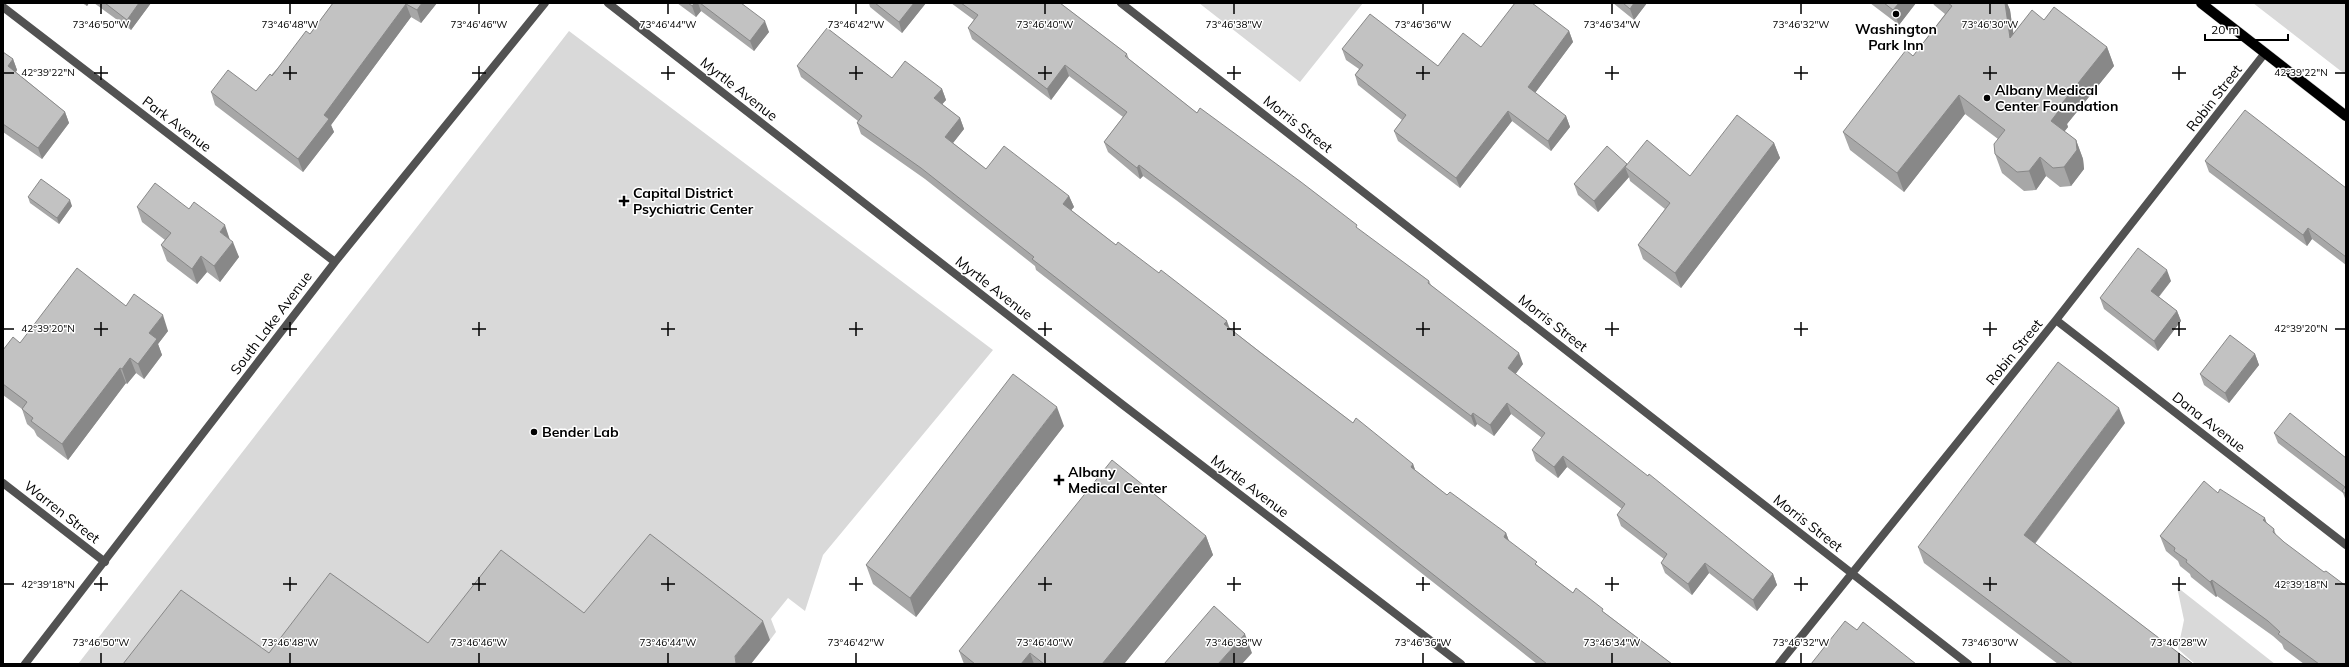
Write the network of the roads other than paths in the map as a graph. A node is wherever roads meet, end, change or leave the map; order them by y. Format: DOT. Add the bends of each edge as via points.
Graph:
graph roads {
  1 [pos="544,3"];
  2 [pos="608,3"];
  3 [pos="1122,3"];
  4 [pos="2201,3"];
  5 [pos="3,8"];
  6 [pos="2265,53"];
  7 [pos="2346,116"];
  8 [pos="335,262"];
  9 [pos="2056,320"];
  10 [pos="3,483"];
  11 [pos="2346,545"];
  12 [pos="105,562"];
  13 [pos="1851,574"];
  14 [pos="25,664"];
  15 [pos="1462,664"];
  16 [pos="1779,664"];
  17 [pos="1968,664"];
  1 -- 8 [label="street, South Lake Avenue"];
  2 -- 15 [label="street, Myrtle Avenue" via="1123,405"];
  3 -- 13 [label="street, Morris Street"];
  4 -- 6 [label="main road"];
  5 -- 8 [label="street, Park Avenue"];
  6 -- 7 [label="main road"];
  6 -- 9 [label="street, Robin Street"];
  8 -- 12 [label="street, South Lake Avenue"];
  9 -- 11 [label="street, Dana Avenue"];
  9 -- 13 [label="street, Robin Street"];
  10 -- 12 [label="street, Warren Street"];
  12 -- 14 [label="street, South Lake Avenue"];
  13 -- 16 [label="street, Robin Street"];
  13 -- 17 [label="street, Morris Street"];
}
